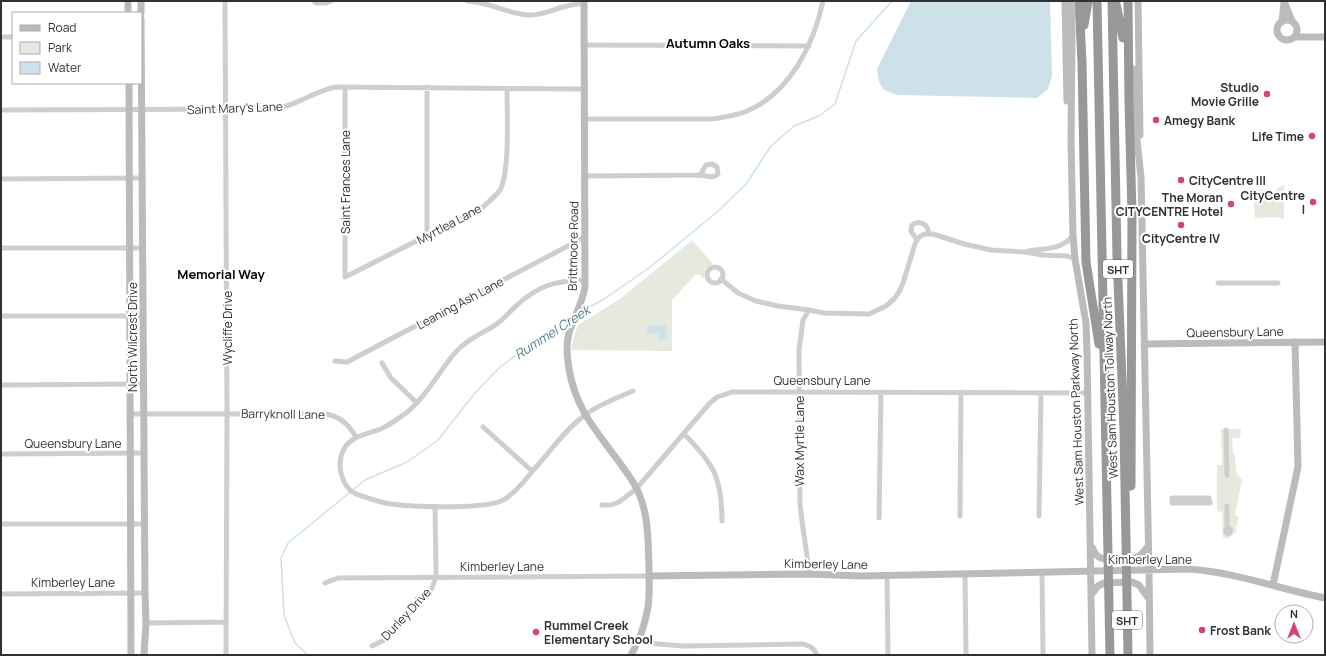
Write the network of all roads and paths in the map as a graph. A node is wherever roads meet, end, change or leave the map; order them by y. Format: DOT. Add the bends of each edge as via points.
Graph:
graph roads {
  1 [pos="128,1"];
  2 [pos="141,1"];
  3 [pos="225,1"];
  4 [pos="314,1"];
  5 [pos="331,1"];
  6 [pos="467,1"];
  7 [pos="823,1"];
  8 [pos="1065,1"];
  9 [pos="1071,1"];
  10 [pos="1079,1"];
  11 [pos="1088,1"];
  12 [pos="1097,1"];
  13 [pos="1114,1"];
  14 [pos="1128,1"];
  15 [pos="1132,1"];
  16 [pos="1138,1"];
  17 [pos="1284,1"];
  18 [pos="584,2"];
  19 [pos="128,12"];
  20 [pos="141,12"];
  21 [pos="1292,21"];
  22 [pos="1282,22"];
  23 [pos="1298,29"];
  24 [pos="1315,36"];
  25 [pos="1,37"];
  26 [pos="12,37"];
  27 [pos="1295,37"];
  28 [pos="1325,37"];
  29 [pos="584,45"];
  30 [pos="809,46"];
  31 [pos="1082,62"];
  32 [pos="129,84"];
  33 [pos="142,84"];
  34 [pos="427,87"];
  35 [pos="345,88"];
  36 [pos="507,89"];
  37 [pos="585,89"];
  38 [pos="1129,102"];
  39 [pos="129,109"];
  40 [pos="142,109"];
  41 [pos="226,109"];
  42 [pos="1,110"];
  43 [pos="585,119"];
  44 [pos="1071,142"];
  45 [pos="701,175"];
  46 [pos="585,176"];
  47 [pos="1141,177"];
  48 [pos="130,178"];
  49 [pos="142,178"];
  50 [pos="1,179"];
  51 [pos="929,234"];
  52 [pos="427,235"];
  53 [pos="1073,236"];
  54 [pos="585,237"];
  55 [pos="917,240"];
  56 [pos="129,247"];
  57 [pos="1,248"];
  58 [pos="143,248"];
  59 [pos="1025,252"];
  60 [pos="1075,259"];
  61 [pos="345,277"];
  62 [pos="585,280"];
  63 [pos="721,280"];
  64 [pos="1218,283"];
  65 [pos="1278,283"];
  66 [pos="809,310"];
  67 [pos="1,316"];
  68 [pos="130,316"];
  69 [pos="143,316"];
  70 [pos="1294,342"];
  71 [pos="1325,342"];
  72 [pos="1144,344"];
  73 [pos="334,361"];
  74 [pos="382,363"];
  75 [pos="130,384"];
  76 [pos="143,384"];
  77 [pos="1,385"];
  78 [pos="633,391"];
  79 [pos="799,391"];
  80 [pos="881,392"];
  81 [pos="961,392"];
  82 [pos="1089,392"];
  83 [pos="1041,393"];
  84 [pos="416,403"];
  85 [pos="131,414"];
  86 [pos="144,414"];
  87 [pos="227,414"];
  88 [pos="585,415"];
  89 [pos="483,427"];
  90 [pos="1105,427"];
  91 [pos="1226,430"];
  92 [pos="684,434"];
  93 [pos="356,437"];
  94 [pos="144,453"];
  95 [pos="1,454"];
  96 [pos="131,454"];
  97 [pos="532,471"];
  98 [pos="1227,475"];
  99 [pos="636,489"];
  100 [pos="1125,497"];
  101 [pos="1180,501"];
  102 [pos="1202,501"];
  103 [pos="602,505"];
  104 [pos="435,506"];
  105 [pos="1227,506"];
  106 [pos="960,516"];
  107 [pos="1039,516"];
  108 [pos="879,518"];
  109 [pos="722,521"];
  110 [pos="1,524"];
  111 [pos="131,524"];
  112 [pos="145,524"];
  113 [pos="1228,534"];
  114 [pos="1091,545"];
  115 [pos="1148,546"];
  116 [pos="1095,570"];
  117 [pos="1149,570"];
  118 [pos="1042,572"];
  119 [pos="809,574"];
  120 [pos="965,574"];
  121 [pos="887,575"];
  122 [pos="649,576"];
  123 [pos="436,578"];
  124 [pos="325,583"];
  125 [pos="1273,585"];
  126 [pos="131,593"];
  127 [pos="145,593"];
  128 [pos="1,594"];
  129 [pos="1091,595"];
  130 [pos="1325,598"];
  131 [pos="1149,599"];
  132 [pos="225,622"];
  133 [pos="146,623"];
  134 [pos="639,641"];
  135 [pos="372,646"];
  136 [pos="131,655"];
  137 [pos="144,655"];
  138 [pos="226,655"];
  139 [pos="631,655"];
  140 [pos="817,655"];
  141 [pos="888,655"];
  142 [pos="966,655"];
  143 [pos="1043,655"];
  144 [pos="1092,655"];
  145 [pos="1110,655"];
  146 [pos="1128,655"];
  147 [pos="1150,655"];
  1 -- 19 [label="main road"];
  2 -- 20 [label="main road"];
  3 -- 41 [label="street, Wycliffe Drive"];
  4 -- 5 [label="street" via="321,4"];
  6 -- 18 [label="street" via="485,3 528,15"];
  7 -- 30 [label="street"];
  8 -- 44 [label="main road" via="1068,129"];
  9 -- 44 [label="main road, West Sam Houston Parkway North"];
  10 -- 31 [label="highway"];
  11 -- 31 [label="highway"];
  12 -- 90 [label="highway, West Sam Houston Tollway North / SHT"];
  13 -- 38 [label="highway" via="1123,37"];
  13 -- 100 [label="highway, West Sam Houston Tollway North / SHT" via="1117,261"];
  14 -- 38 [label="highway"];
  15 -- 47 [label="main road" via="1134,113"];
  16 -- 47 [label="main road"];
  17 -- 21 [label="main road"];
  17 -- 22 [label="main road"];
  18 -- 29 [label="main road, Brittmoore Road"];
  21 -- 22 [label="main road"];
  21 -- 23 [label="main road"];
  22 -- 27 [label="main road" via="1277,30 1279,37 1287,41"];
  23 -- 24 [label="main road"];
  23 -- 27 [label="main road"];
  24 -- 27 [label="main road"];
  24 -- 28 [label="main road"];
  25 -- 26 [label="street"];
  29 -- 30 [label="street"];
  29 -- 37 [label="main road, Brittmoore Road"];
  30 -- 43 [label="street" via="786,81 774,93 761,104 730,117"];
  31 -- 90 [label="highway" via="1086,262 1100,348"];
  32 -- 39 [label="main road, North Wilcrest Drive"];
  33 -- 40 [label="main road, North Wilcrest Drive"];
  34 -- 35 [label="street, Saint Mary's Lane"];
  34 -- 36 [label="street, Saint Mary's Lane"];
  34 -- 52 [label="street"];
  35 -- 41 [label="street, Saint Mary's Lane" via="323,90 280,108"];
  35 -- 61 [label="street, Saint Frances Lane"];
  36 -- 37 [label="street, Saint Mary's Lane"];
  36 -- 52 [label="street, Myrtlea Lane" via="506,170 500,190 482,208"];
  37 -- 43 [label="main road, Brittmoore Road"];
  38 -- 100 [label="highway" via="1132,213 1131,487"];
  39 -- 40 [label="street, Saint Mary's Lane"];
  39 -- 42 [label="street, Saint Mary's Lane"];
  39 -- 48 [label="main road, North Wilcrest Drive"];
  40 -- 41 [label="street, Saint Mary's Lane"];
  40 -- 49 [label="main road, North Wilcrest Drive"];
  41 -- 87 [label="street, Wycliffe Drive"];
  43 -- 46 [label="main road, Brittmoore Road"];
  44 -- 53 [label="main road, West Sam Houston Parkway North"];
  45 -- 46 [label="street"];
  46 -- 54 [label="main road, Brittmoore Road"];
  47 -- 72 [label="main road"];
  48 -- 49 [label="street"];
  48 -- 50 [label="street"];
  48 -- 56 [label="main road, North Wilcrest Drive"];
  49 -- 58 [label="main road, North Wilcrest Drive"];
  51 -- 55 [label="street"];
  51 -- 55 [label="street" via="925,224 916,222 912,224 911,231"];
  51 -- 59 [label="street" via="981,248"];
  52 -- 61 [label="street, Myrtlea Lane"];
  53 -- 59 [label="street" via="1062,246"];
  53 -- 60 [label="main road, West Sam Houston Parkway North"];
  54 -- 62 [label="main road, Brittmoore Road"];
  54 -- 73 [label="street, Leaning Ash Lane" via="347,362"];
  55 -- 66 [label="street" via="899,292 886,306 869,314"];
  56 -- 57 [label="street"];
  56 -- 58 [label="street"];
  56 -- 68 [label="main road, North Wilcrest Drive"];
  58 -- 69 [label="main road, North Wilcrest Drive"];
  59 -- 60 [label="street"];
  60 -- 82 [label="main road, West Sam Houston Parkway North" via="1086,323"];
  62 -- 84 [label="street" via="562,281 536,290 526,297 499,322 455,352"];
  62 -- 88 [label="main road, Brittmoore Road" via="583,298 568,340 574,392"];
  63 -- 66 [label="street" via="738,293 756,301"];
  64 -- 65 [label="street"];
  66 -- 79 [label="street, Wax Myrtle Lane" via="803,320 801,333"];
  67 -- 68 [label="street"];
  68 -- 69 [label="street"];
  68 -- 75 [label="main road, North Wilcrest Drive"];
  69 -- 76 [label="main road, North Wilcrest Drive"];
  70 -- 71 [label="main road, Queensbury Lane"];
  70 -- 72 [label="main road, Queensbury Lane"];
  70 -- 125 [label="main road" via="1298,468"];
  72 -- 115 [label="main road"];
  74 -- 84 [label="street" via="391,378"];
  75 -- 76 [label="street"];
  75 -- 77 [label="street"];
  75 -- 85 [label="main road, North Wilcrest Drive"];
  76 -- 86 [label="main road, North Wilcrest Drive"];
  78 -- 88 [label="street"];
  79 -- 80 [label="street, Queensbury Lane"];
  79 -- 92 [label="street, Queensbury Lane" via="740,391 724,394 709,404"];
  79 -- 119 [label="street, Wax Myrtle Lane" via="800,503"];
  80 -- 81 [label="street, Queensbury Lane"];
  80 -- 108 [label="street"];
  81 -- 83 [label="street, Queensbury Lane"];
  81 -- 106 [label="street"];
  82 -- 83 [label="street, Queensbury Lane"];
  82 -- 114 [label="main road, West Sam Houston Parkway North"];
  83 -- 107 [label="street"];
  84 -- 93 [label="street" via="383,428"];
  85 -- 86 [label="street, Barryknoll Lane"];
  85 -- 96 [label="main road, North Wilcrest Drive"];
  86 -- 87 [label="street, Barryknoll Lane"];
  86 -- 94 [label="main road, North Wilcrest Drive"];
  87 -- 93 [label="street, Barryknoll Lane" via="326,414 341,419"];
  87 -- 132 [label="street, Wycliffe Drive"];
  88 -- 97 [label="street"];
  88 -- 99 [label="main road, Brittmoore Road"];
  89 -- 97 [label="street"];
  90 -- 145 [label="highway, West Sam Houston Tollway North / SHT"];
  91 -- 98 [label="street"];
  92 -- 99 [label="street, Queensbury Lane"];
  92 -- 109 [label="street" via="702,452 717,477"];
  93 -- 104 [label="street" via="344,448 340,458 340,469 346,487 351,492 390,504"];
  94 -- 96 [label="street, Queensbury Lane"];
  94 -- 112 [label="main road, North Wilcrest Drive"];
  95 -- 96 [label="street, Queensbury Lane"];
  96 -- 111 [label="main road, North Wilcrest Drive"];
  97 -- 104 [label="street" via="518,488 495,504"];
  99 -- 103 [label="street, Queensbury Lane" via="619,502"];
  99 -- 122 [label="main road, Brittmoore Road" via="646,517"];
  100 -- 146 [label="highway, West Sam Houston Tollway North / SHT"];
  101 -- 102 [label="street"];
  104 -- 123 [label="street, Durley Drive"];
  105 -- 113 [label="street"];
  110 -- 111 [label="street"];
  111 -- 112 [label="street"];
  111 -- 126 [label="main road, North Wilcrest Drive"];
  112 -- 127 [label="main road, North Wilcrest Drive"];
  114 -- 115 [label="main road" via="1094,554 1101,558 1131,559 1143,553"];
  114 -- 116 [label="main road, West Sam Houston Parkway North"];
  115 -- 117 [label="main road"];
  116 -- 117 [label="main road, Kimberley Lane"];
  116 -- 118 [label="main road, Kimberley Lane"];
  116 -- 129 [label="main road, West Sam Houston Parkway North"];
  117 -- 125 [label="main road, Kimberley Lane" via="1208,570"];
  117 -- 131 [label="main road"];
  118 -- 120 [label="main road, Kimberley Lane"];
  118 -- 143 [label="street"];
  119 -- 121 [label="main road, Kimberley Lane"];
  119 -- 122 [label="main road, Kimberley Lane"];
  120 -- 121 [label="main road, Kimberley Lane"];
  120 -- 142 [label="street"];
  121 -- 141 [label="street"];
  122 -- 123 [label="street, Kimberley Lane"];
  122 -- 134 [label="main road, Brittmoore Road" via="648,606"];
  123 -- 124 [label="street, Kimberley Lane" via="338,578"];
  123 -- 135 [label="street, Durley Drive" via="432,588 384,640"];
  125 -- 130 [label="main road, Kimberley Lane"];
  126 -- 127 [label="street, Kimberley Lane"];
  126 -- 128 [label="street, Kimberley Lane"];
  126 -- 136 [label="main road, North Wilcrest Drive"];
  127 -- 133 [label="main road, North Wilcrest Drive"];
  129 -- 131 [label="main road" via="1104,583 1132,582 1139,585"];
  129 -- 144 [label="main road, West Sam Houston Parkway North"];
  131 -- 147 [label="main road"];
  132 -- 133 [label="street"];
  132 -- 138 [label="street, Wycliffe Drive"];
  133 -- 137 [label="main road, North Wilcrest Drive"];
  134 -- 139 [label="main road, Brittmoore Road"];
  134 -- 140 [label="street" via="683,646 803,644 814,649"];
}
